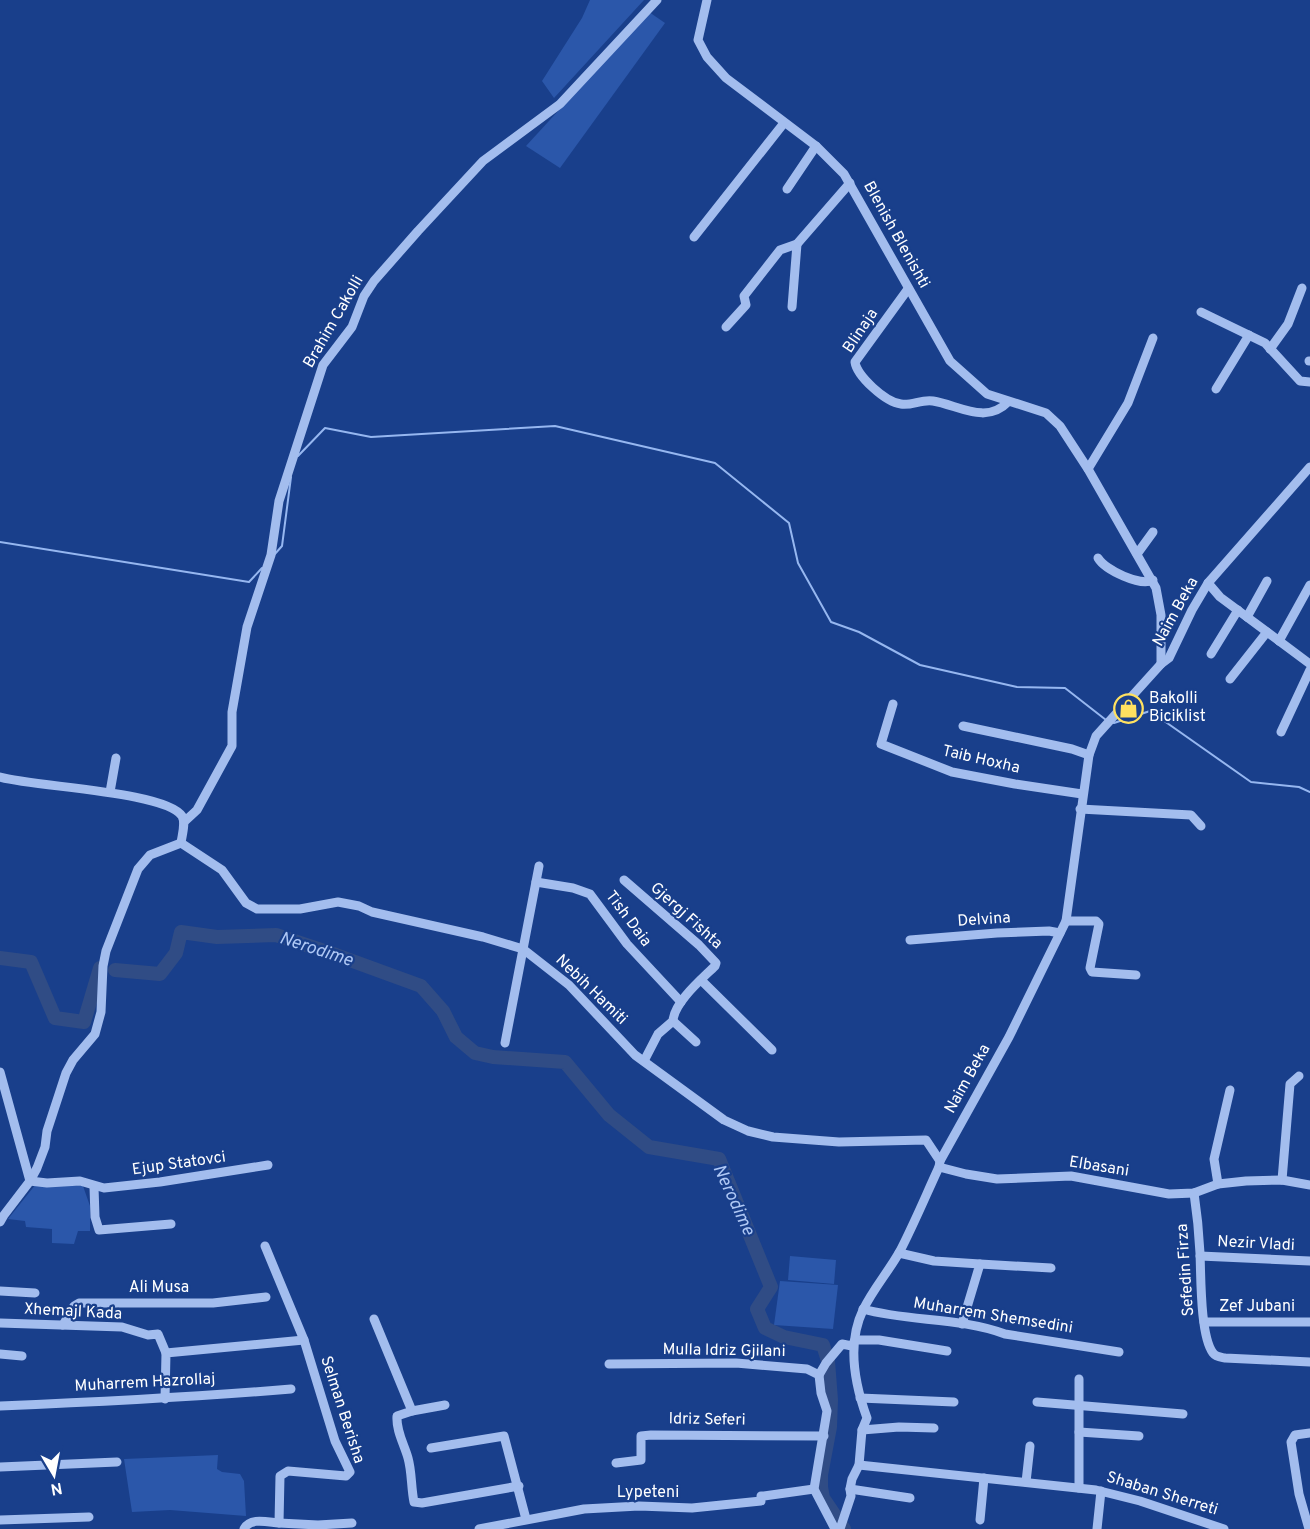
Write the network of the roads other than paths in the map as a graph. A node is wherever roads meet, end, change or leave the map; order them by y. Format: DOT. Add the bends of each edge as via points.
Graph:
graph roads {
  1 [pos="657,0"];
  2 [pos="707,0"];
  3 [pos="784,123"];
  4 [pos="816,146"];
  5 [pos="850,183"];
  6 [pos="787,189"];
  7 [pos="694,237"];
  8 [pos="797,244"];
  9 [pos="1302,288"];
  10 [pos="908,289"];
  11 [pos="792,307"];
  12 [pos="1201,312"];
  13 [pos="726,327"];
  14 [pos="1249,335"];
  15 [pos="1153,338"];
  16 [pos="1270,349"];
  17 [pos="1310,382"];
  18 [pos="1216,389"];
  19 [pos="1008,402"];
  20 [pos="1310,467"];
  21 [pos="1088,469"];
  22 [pos="1153,532"];
  23 [pos="1137,554"];
  24 [pos="1098,558"];
  25 [pos="1152,580"];
  26 [pos="1267,581"];
  27 [pos="1208,583"];
  28 [pos="1310,585"];
  29 [pos="1238,610"];
  30 [pos="1247,616"];
  31 [pos="1267,632"];
  32 [pos="1280,641"];
  33 [pos="1211,654"];
  34 [pos="1161,664"];
  35 [pos="1310,664"];
  36 [pos="1310,670"];
  37 [pos="1230,679"];
  38 [pos="893,704"];
  39 [pos="963,726"];
  40 [pos="1281,732"];
  41 [pos="1089,755"];
  42 [pos="116,758"];
  43 [pos="0,777"];
  44 [pos="110,792"];
  45 [pos="1082,794"];
  46 [pos="1080,809"];
  47 [pos="184,822"];
  48 [pos="1201,826"];
  49 [pos="181,843"];
  50 [pos="539,866"];
  51 [pos="624,880"];
  52 [pos="536,882"];
  53 [pos="1066,921"];
  54 [pos="1060,933"];
  55 [pos="910,940"];
  56 [pos="523,949"];
  57 [pos="1136,975"];
  58 [pos="701,980"];
  59 [pos="681,1002"];
  60 [pos="673,1021"];
  61 [pos="696,1042"];
  62 [pos="505,1043"];
  63 [pos="772,1050"];
  64 [pos="644,1061"];
  65 [pos="0,1072"];
  66 [pos="1299,1076"];
  67 [pos="1230,1090"];
  68 [pos="940,1164"];
  69 [pos="268,1165"];
  70 [pos="1282,1180"];
  71 [pos="30,1181"];
  72 [pos="1218,1184"];
  73 [pos="1310,1185"];
  74 [pos="94,1187"];
  75 [pos="1194,1193"];
  76 [pos="0,1222"];
  77 [pos="171,1224"];
  78 [pos="266,1246"];
  79 [pos="899,1252"];
  80 [pos="1200,1256"];
  81 [pos="1310,1262"];
  82 [pos="980,1263"];
  83 [pos="1051,1268"];
  84 [pos="0,1291"];
  85 [pos="35,1293"];
  86 [pos="266,1297"];
  87 [pos="863,1310"];
  88 [pos="374,1319"];
  89 [pos="1204,1322"];
  90 [pos="1310,1322"];
  91 [pos="0,1323"];
  92 [pos="962,1324"];
  93 [pos="63,1325"];
  94 [pos="304,1340"];
  95 [pos="855,1340"];
  96 [pos="947,1351"];
  97 [pos="1119,1352"];
  98 [pos="166,1353"];
  99 [pos="0,1354"];
  100 [pos="22,1356"];
  101 [pos="1310,1362"];
  102 [pos="609,1364"];
  103 [pos="819,1375"];
  104 [pos="1079,1379"];
  105 [pos="291,1389"];
  106 [pos="860,1398"];
  107 [pos="165,1399"];
  108 [pos="954,1402"];
  109 [pos="1036,1402"];
  110 [pos="445,1405"];
  111 [pos="1080,1405"];
  112 [pos="0,1406"];
  113 [pos="412,1411"];
  114 [pos="1183,1414"];
  115 [pos="934,1428"];
  116 [pos="862,1430"];
  117 [pos="1078,1432"];
  118 [pos="1310,1433"];
  119 [pos="824,1436"];
  120 [pos="1139,1436"];
  121 [pos="1030,1446"];
  122 [pos="431,1448"];
  123 [pos="117,1462"];
  124 [pos="616,1463"];
  125 [pos="859,1465"];
  126 [pos="0,1467"];
  127 [pos="984,1478"];
  128 [pos="1026,1482"];
  129 [pos="519,1486"];
  130 [pos="1079,1488"];
  131 [pos="814,1489"];
  132 [pos="850,1489"];
  133 [pos="1101,1491"];
  134 [pos="910,1498"];
  135 [pos="89,1517"];
  136 [pos="526,1519"];
  137 [pos="0,1520"];
  138 [pos="980,1520"];
  139 [pos="279,1523"];
  140 [pos="352,1523"];
  141 [pos="244,1529"];
  142 [pos="479,1529"];
  143 [pos="835,1529"];
  144 [pos="840,1529"];
  145 [pos="1097,1529"];
  146 [pos="1224,1529"];
  147 [pos="1310,1529"];
  1 -- 47 [label="street, Brahim Cakolli" via="560,104 483,161 374,281 352,327 323,365 279,501 270,555 247,627 232,712 232,746 197,810"];
  2 -- 3 [label="street, Blenish Blenishti" via="698,40 707,57 726,78"];
  3 -- 4 [label="street, Blenish Blenishti"];
  3 -- 7 [label="street"];
  4 -- 5 [label="street, Blenish Blenishti"];
  4 -- 6 [label="street"];
  5 -- 8 [label="street"];
  5 -- 10 [label="street, Blenish Blenishti"];
  8 -- 11 [label="street"];
  8 -- 13 [label="street" via="780,250 744,296 746,305"];
  9 -- 16 [label="street" via="1288,324"];
  10 -- 19 [label="street, Blenish Blenishti" via="950,361 987,394"];
  10 -- 19 [label="street, Blinaja" via="855,362 856,370 878,393 900,404 929,400 981,414"];
  12 -- 14 [label="street"];
  14 -- 16 [label="street"];
  14 -- 18 [label="street"];
  15 -- 21 [label="street" via="1128,403"];
  16 -- 17 [label="street" via="1300,381"];
  19 -- 21 [label="street, Blenish Blenishti" via="1046,413 1060,426"];
  20 -- 27 [label="street, Naim Beka"];
  21 -- 23 [label="street, Blenish Blenishti"];
  22 -- 23 [label="street"];
  23 -- 25 [label="street, Blenish Blenishti"];
  24 -- 25 [label="street" via="1106,568 1141,583"];
  25 -- 34 [label="street, Blenish Blenishti" via="1161,615"];
  26 -- 30 [label="street"];
  27 -- 29 [label="street"];
  27 -- 34 [label="street, Naim Beka" via="1169,658"];
  28 -- 32 [label="street"];
  29 -- 30 [label="street"];
  29 -- 33 [label="street"];
  30 -- 31 [label="street"];
  31 -- 32 [label="street"];
  31 -- 37 [label="street"];
  32 -- 35 [label="street"];
  34 -- 41 [label="street, Naim Beka" via="1096,736"];
  36 -- 40 [label="street"];
  38 -- 45 [label="street, Taib Hoxha" via="882,744 952,772"];
  39 -- 41 [label="street"];
  41 -- 45 [label="street, Naim Beka"];
  42 -- 44 [label="street"];
  43 -- 44 [label="street"];
  44 -- 47 [label="street" via="167,805"];
  45 -- 46 [label="street, Naim Beka"];
  46 -- 48 [label="street" via="1191,814"];
  46 -- 53 [label="street, Naim Beka"];
  47 -- 49 [label="street"];
  49 -- 56 [label="street, Nebih Hamiti" via="222,870 246,903 257,909 300,909 338,902"];
  49 -- 71 [label="street" via="150,855 138,869 106,951 101,1012 95,1034 73,1060 64,1079 46,1131 45,1147"];
  50 -- 52 [label="street"];
  51 -- 58 [label="street, Gjergj Fishta" via="715,959 715,966"];
  52 -- 56 [label="street"];
  52 -- 59 [label="street, Tish Daia" via="590,894 633,951"];
  53 -- 54 [label="street, Naim Beka"];
  53 -- 57 [label="street" via="1099,924 1092,972"];
  54 -- 55 [label="street, Delvina"];
  54 -- 68 [label="street, Naim Beka"];
  56 -- 62 [label="street"];
  56 -- 64 [label="street, Nebih Hamiti" via="569,985"];
  58 -- 59 [label="street, Gjergj Fishta"];
  58 -- 63 [label="street"];
  59 -- 60 [label="street, Gjergj Fishta"];
  60 -- 61 [label="street"];
  60 -- 64 [label="street, Gjergj Fishta" via="658,1034"];
  64 -- 68 [label="street, Nebih Hamiti" via="724,1120 748,1131 799,1140 926,1140"];
  65 -- 71 [label="street"];
  66 -- 70 [label="street" via="1290,1084"];
  67 -- 72 [label="street" via="1214,1159"];
  68 -- 75 [label="street, Elbasani" via="966,1174 997,1179 1071,1176 1169,1194"];
  68 -- 79 [label="street, Naim Beka"];
  69 -- 74 [label="street, Ejup Statovci" via="150,1184"];
  70 -- 72 [label="street, Elbasani"];
  70 -- 73 [label="street, Elbasani"];
  71 -- 74 [label="street, Ejup Statovci" via="80,1181"];
  71 -- 76 [label="street"];
  72 -- 75 [label="street, Elbasani"];
  74 -- 77 [label="street" via="99,1230"];
  75 -- 80 [label="street, Sefedin Firza"];
  78 -- 94 [label="street, Selman Berisha"];
  79 -- 82 [label="street" via="934,1261"];
  79 -- 87 [label="street, Naim Beka"];
  80 -- 81 [label="street, Nezir Vladi"];
  80 -- 89 [label="street, Sefedin Firza"];
  82 -- 83 [label="street"];
  82 -- 92 [label="street"];
  84 -- 85 [label="street"];
  86 -- 93 [label="street, Ali Musa" via="213,1303 79,1303"];
  87 -- 92 [label="street, Muharrem Shemsedini"];
  87 -- 95 [label="street, Naim Beka"];
  88 -- 113 [label="street"];
  89 -- 90 [label="street, Zef Jubani"];
  89 -- 101 [label="street, Sefedin Firza" via="1211,1351 1216,1356"];
  91 -- 93 [label="street, Xhemajl Kada"];
  92 -- 97 [label="street, Muharrem Shemsedini"];
  93 -- 98 [label="street, Xhemajl Kada" via="122,1327 158,1334"];
  94 -- 98 [label="street"];
  94 -- 139 [label="street, Selman Berisha" via="335,1441 350,1472 346,1476 289,1471 280,1476"];
  95 -- 96 [label="street"];
  95 -- 103 [label="street" via="852,1346 842,1344"];
  95 -- 106 [label="street, Naim Beka"];
  98 -- 107 [label="street"];
  99 -- 100 [label="street"];
  102 -- 103 [label="street, Mulla Idriz Gjilani" via="736,1363 807,1369"];
  103 -- 119 [label="street" via="826,1411"];
  104 -- 111 [label="street"];
  105 -- 107 [label="street, Muharrem Hazrollaj"];
  106 -- 108 [label="street"];
  106 -- 116 [label="street, Naim Beka" via="867,1418"];
  107 -- 112 [label="street, Muharrem Hazrollaj"];
  109 -- 111 [label="street"];
  110 -- 113 [label="street"];
  111 -- 114 [label="street"];
  111 -- 117 [label="street"];
  113 -- 129 [label="street" via="396,1419 414,1502"];
  115 -- 116 [label="street"];
  116 -- 125 [label="street, Naim Beka"];
  117 -- 120 [label="street"];
  117 -- 130 [label="street"];
  118 -- 147 [label="street" via="1295,1435 1291,1442 1299,1494"];
  119 -- 124 [label="street, Idriz Seferi" via="641,1436 641,1460"];
  119 -- 131 [label="street"];
  121 -- 128 [label="street"];
  122 -- 129 [label="street" via="504,1436"];
  123 -- 126 [label="street"];
  125 -- 127 [label="street, Shaban Sherreti"];
  125 -- 132 [label="street, Naim Beka"];
  127 -- 128 [label="street, Shaban Sherreti"];
  127 -- 138 [label="street"];
  128 -- 130 [label="street, Shaban Sherreti"];
  129 -- 136 [label="street"];
  130 -- 133 [label="street, Shaban Sherreti"];
  131 -- 136 [label="street, Lypeteni" via="761,1496 761,1501 730,1505 584,1509"];
  131 -- 143 [label="street"];
  132 -- 134 [label="street"];
  132 -- 144 [label="street, Naim Beka"];
  133 -- 145 [label="street"];
  133 -- 146 [label="street, Shaban Sherreti"];
  135 -- 137 [label="street"];
  136 -- 142 [label="street, Lypeteni"];
  139 -- 140 [label="street"];
  139 -- 141 [label="street" via="250,1521"];
}
